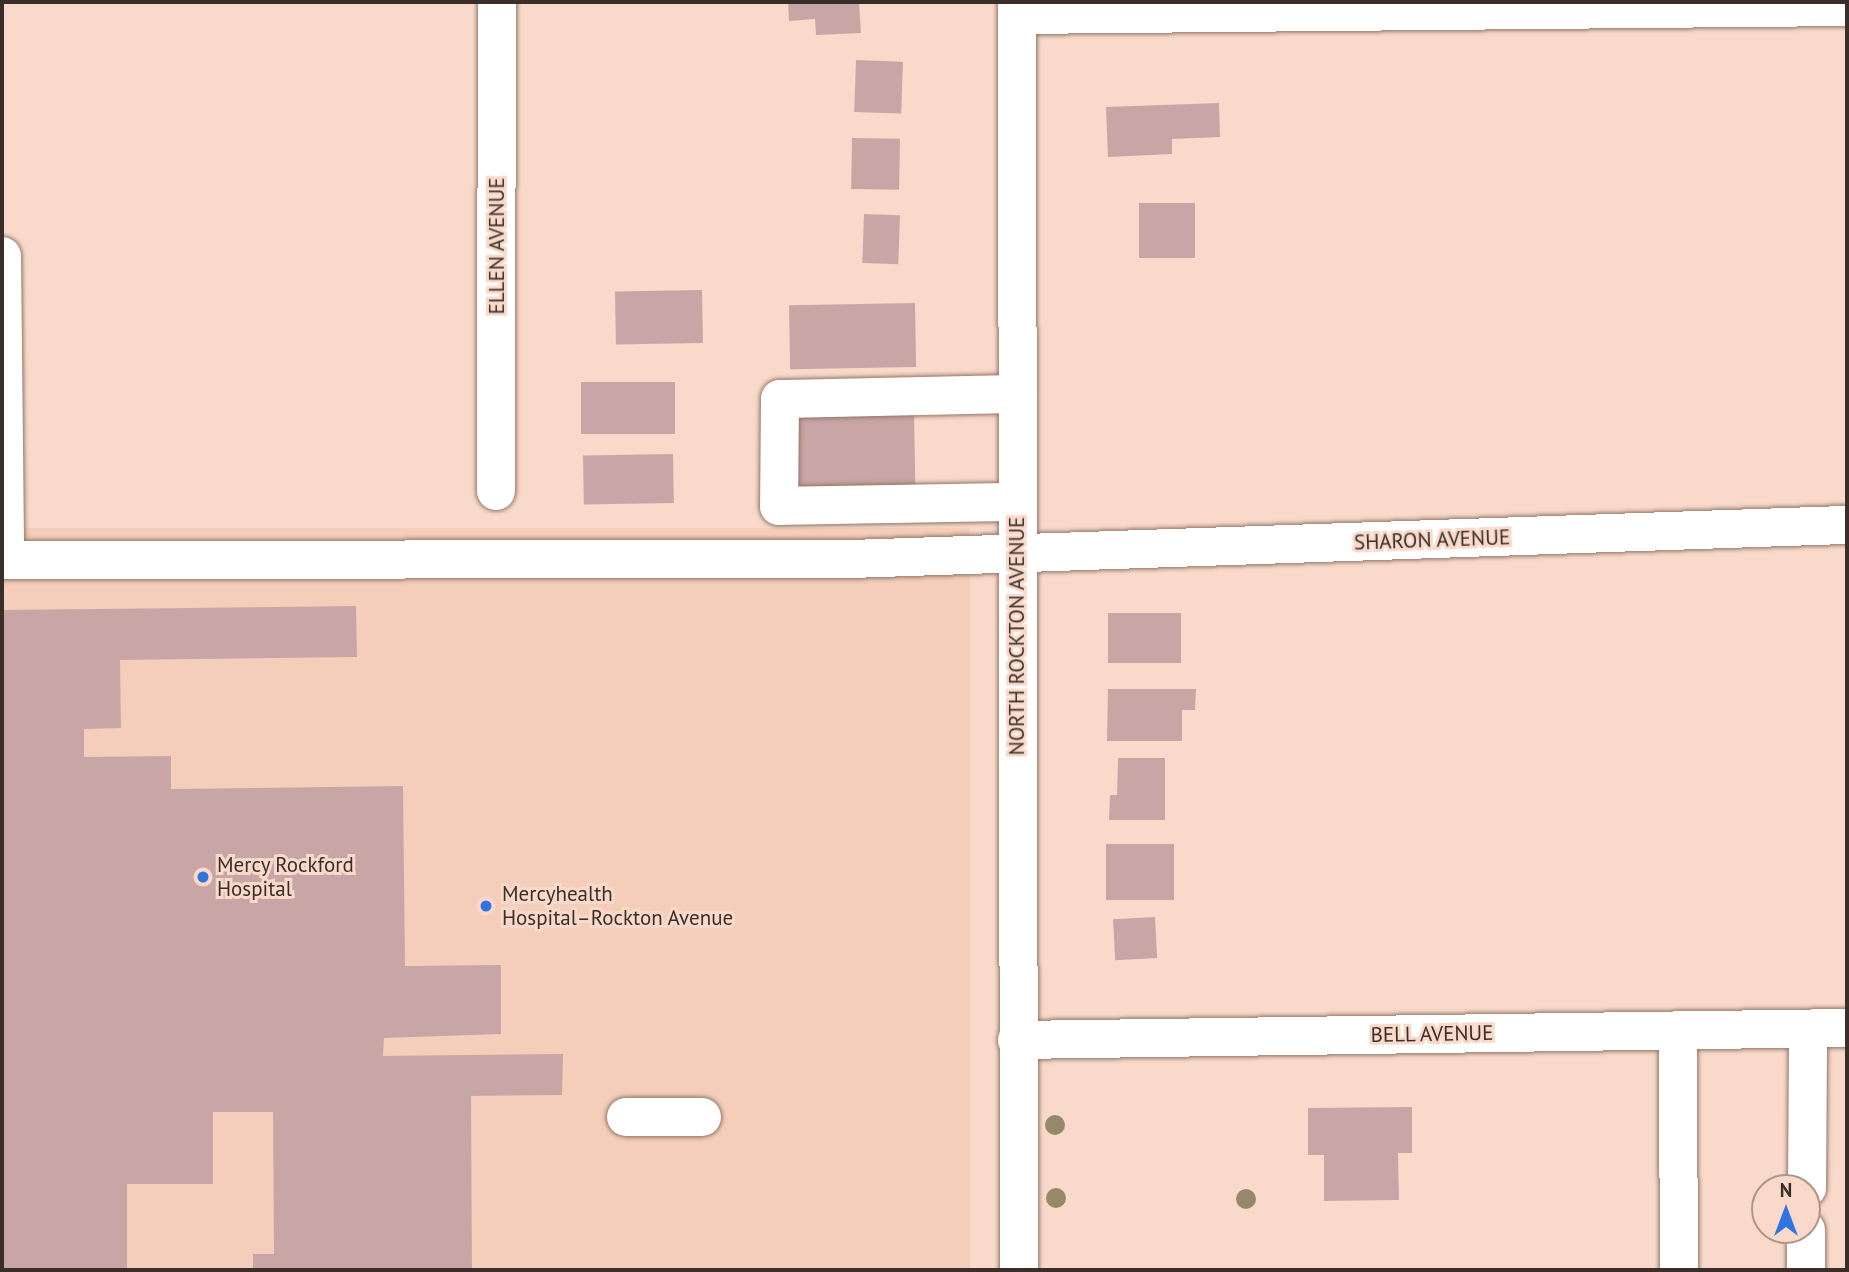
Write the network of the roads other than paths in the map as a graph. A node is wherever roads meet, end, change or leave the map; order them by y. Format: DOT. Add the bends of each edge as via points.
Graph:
graph roads {
  1 [pos="497,2"];
  2 [pos="1847,7"];
  3 [pos="1017,8"];
  4 [pos="2,256"];
  5 [pos="1018,394"];
  6 [pos="496,491"];
  7 [pos="1018,502"];
  8 [pos="1847,526"];
  9 [pos="1018,555"];
  10 [pos="3,560"];
  11 [pos="1847,1028"];
  12 [pos="1808,1029"];
  13 [pos="1678,1030"];
  14 [pos="1017,1040"];
  15 [pos="626,1117"];
  16 [pos="702,1117"];
  17 [pos="1807,1174"];
  18 [pos="1806,1244"];
  19 [pos="1019,1270"];
  20 [pos="1679,1270"];
  21 [pos="1806,1270"];
  1 -- 6 [label="street, ELLEN AVENUE"];
  2 -- 3 [label="street"];
  3 -- 5 [label="street, NORTH ROCKTON AVENUE"];
  4 -- 10 [label="street"];
  5 -- 7 [label="street, NORTH ROCKTON AVENUE"];
  5 -- 7 [label="street" via="780,399 779,506"];
  7 -- 9 [label="street, NORTH ROCKTON AVENUE"];
  8 -- 9 [label="street, SHARON AVENUE"];
  9 -- 10 [label="street, SHARON AVENUE"];
  9 -- 14 [label="street, NORTH ROCKTON AVENUE"];
  11 -- 12 [label="street, BELL AVENUE"];
  12 -- 13 [label="street, BELL AVENUE"];
  12 -- 17 [label="street"];
  13 -- 14 [label="street, BELL AVENUE"];
  13 -- 20 [label="street"];
  14 -- 19 [label="street, NORTH ROCKTON AVENUE"];
  15 -- 16 [label="street"];
  18 -- 21 [label="street"];
}
